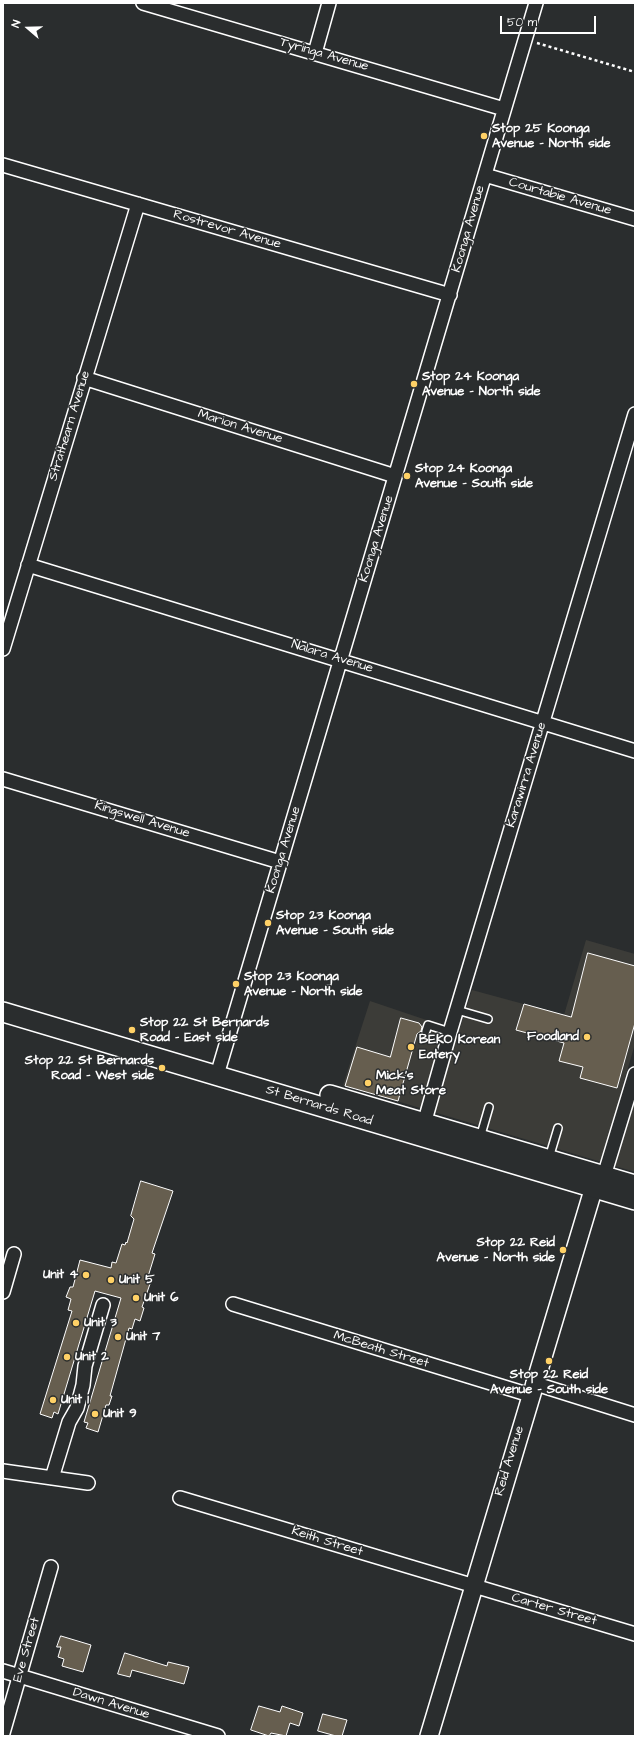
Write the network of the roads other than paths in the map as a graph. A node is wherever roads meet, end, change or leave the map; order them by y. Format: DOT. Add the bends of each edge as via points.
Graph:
graph roads {
  1 [pos="143,3"];
  2 [pos="329,3"];
  3 [pos="536,3"];
  4 [pos="166,6"];
  5 [pos="315,53"];
  6 [pos="504,109"];
  7 [pos="3,165"];
  8 [pos="485,175"];
  9 [pos="138,204"];
  10 [pos="635,219"];
  11 [pos="450,295"];
  12 [pos="84,378"];
  13 [pos="635,414"];
  14 [pos="395,476"];
  15 [pos="28,565"];
  16 [pos="6,627"];
  17 [pos="3,649"];
  18 [pos="340,660"];
  19 [pos="544,722"];
  20 [pos="635,751"];
  21 [pos="3,778"];
  22 [pos="280,862"];
  23 [pos="3,999"];
  24 [pos="457,1010"];
  25 [pos="3,1012"];
  26 [pos="488,1019"];
  27 [pos="426,1031"];
  28 [pos="450,1032"];
  29 [pos="219,1069"];
  30 [pos="635,1074"];
  31 [pos="489,1107"];
  32 [pos="558,1128"];
  33 [pos="422,1129"];
  34 [pos="480,1140"];
  35 [pos="548,1160"];
  36 [pos="599,1182"];
  37 [pos="635,1186"];
  38 [pos="635,1200"];
  39 [pos="14,1254"];
  40 [pos="3,1292"];
  41 [pos="233,1304"];
  42 [pos="103,1305"];
  43 [pos="532,1389"];
  44 [pos="635,1415"];
  45 [pos="3,1471"];
  46 [pos="52,1478"];
  47 [pos="88,1483"];
  48 [pos="180,1498"];
  49 [pos="51,1567"];
  50 [pos="473,1586"];
  51 [pos="635,1634"];
  52 [pos="3,1671"];
  53 [pos="20,1676"];
  54 [pos="3,1733"];
  55 [pos="218,1736"];
  56 [pos="429,1736"];
  1 -- 4 [label="street, Tyringa Avenue"];
  2 -- 5 [label="street"];
  3 -- 6 [label="street, Koonga Avenue"];
  4 -- 5 [label="street, Tyringa Avenue"];
  5 -- 6 [label="street, Tyringa Avenue"];
  6 -- 8 [label="street, Koonga Avenue"];
  7 -- 9 [label="street, Rostrevor Avenue"];
  8 -- 10 [label="street, Courtabie Avenue"];
  8 -- 11 [label="street, Koonga Avenue"];
  9 -- 11 [label="street, Rostrevor Avenue"];
  9 -- 12 [label="street, Strathearn Avenue"];
  11 -- 14 [label="street, Koonga Avenue"];
  12 -- 14 [label="street, Marion Avenue"];
  12 -- 15 [label="street, Strathearn Avenue"];
  13 -- 19 [label="street, Karawirra Avenue"];
  14 -- 18 [label="street, Koonga Avenue"];
  15 -- 16 [label="street, Strathearn Avenue"];
  15 -- 18 [label="street, Nalara Avenue"];
  16 -- 17 [label="street, Strathearn Avenue"];
  18 -- 19 [label="street, Nalara Avenue"];
  18 -- 22 [label="street, Koonga Avenue"];
  19 -- 20 [label="street, Nalara Avenue"];
  19 -- 24 [label="street, Karawirra Avenue"];
  21 -- 22 [label="street, Kingswell Avenue"];
  22 -- 29 [label="street, Koonga Avenue"];
  23 -- 29 [label="main road, St Bernards Road"];
  24 -- 26 [label="lane"];
  24 -- 28 [label="street, Karawirra Avenue"];
  25 -- 29 [label="main road, St Bernards Road"];
  27 -- 28 [label="lane" via="428,1025"];
  28 -- 33 [label="street, Karawirra Avenue"];
  29 -- 33 [label="main road, St Bernards Road"];
  30 -- 36 [label="street"];
  31 -- 34 [label="lane"];
  32 -- 35 [label="lane"];
  33 -- 34 [label="main road, St Bernards Road"];
  33 -- 36 [label="main road, St Bernards Road"];
  34 -- 35 [label="main road, St Bernards Road"];
  35 -- 36 [label="main road, St Bernards Road"];
  36 -- 37 [label="main road, St Bernards Road"];
  36 -- 38 [label="main road, St Bernards Road"];
  36 -- 43 [label="street, Reid Avenue"];
  39 -- 40 [label="street"];
  41 -- 43 [label="street, McBeath Street"];
  42 -- 46 [label="street" via="85,1366 77,1408 69,1422"];
  43 -- 44 [label="street, McBeath Street"];
  43 -- 50 [label="street, Reid Avenue"];
  45 -- 46 [label="street"];
  46 -- 47 [label="street"];
  48 -- 50 [label="street, Keith Street"];
  49 -- 53 [label="street, Eve Street"];
  50 -- 51 [label="street, Carter Street"];
  50 -- 56 [label="street, Reid Avenue"];
  52 -- 53 [label="street, Dawn Avenue"];
  53 -- 54 [label="street, Eve Street"];
  53 -- 55 [label="street, Dawn Avenue"];
}
